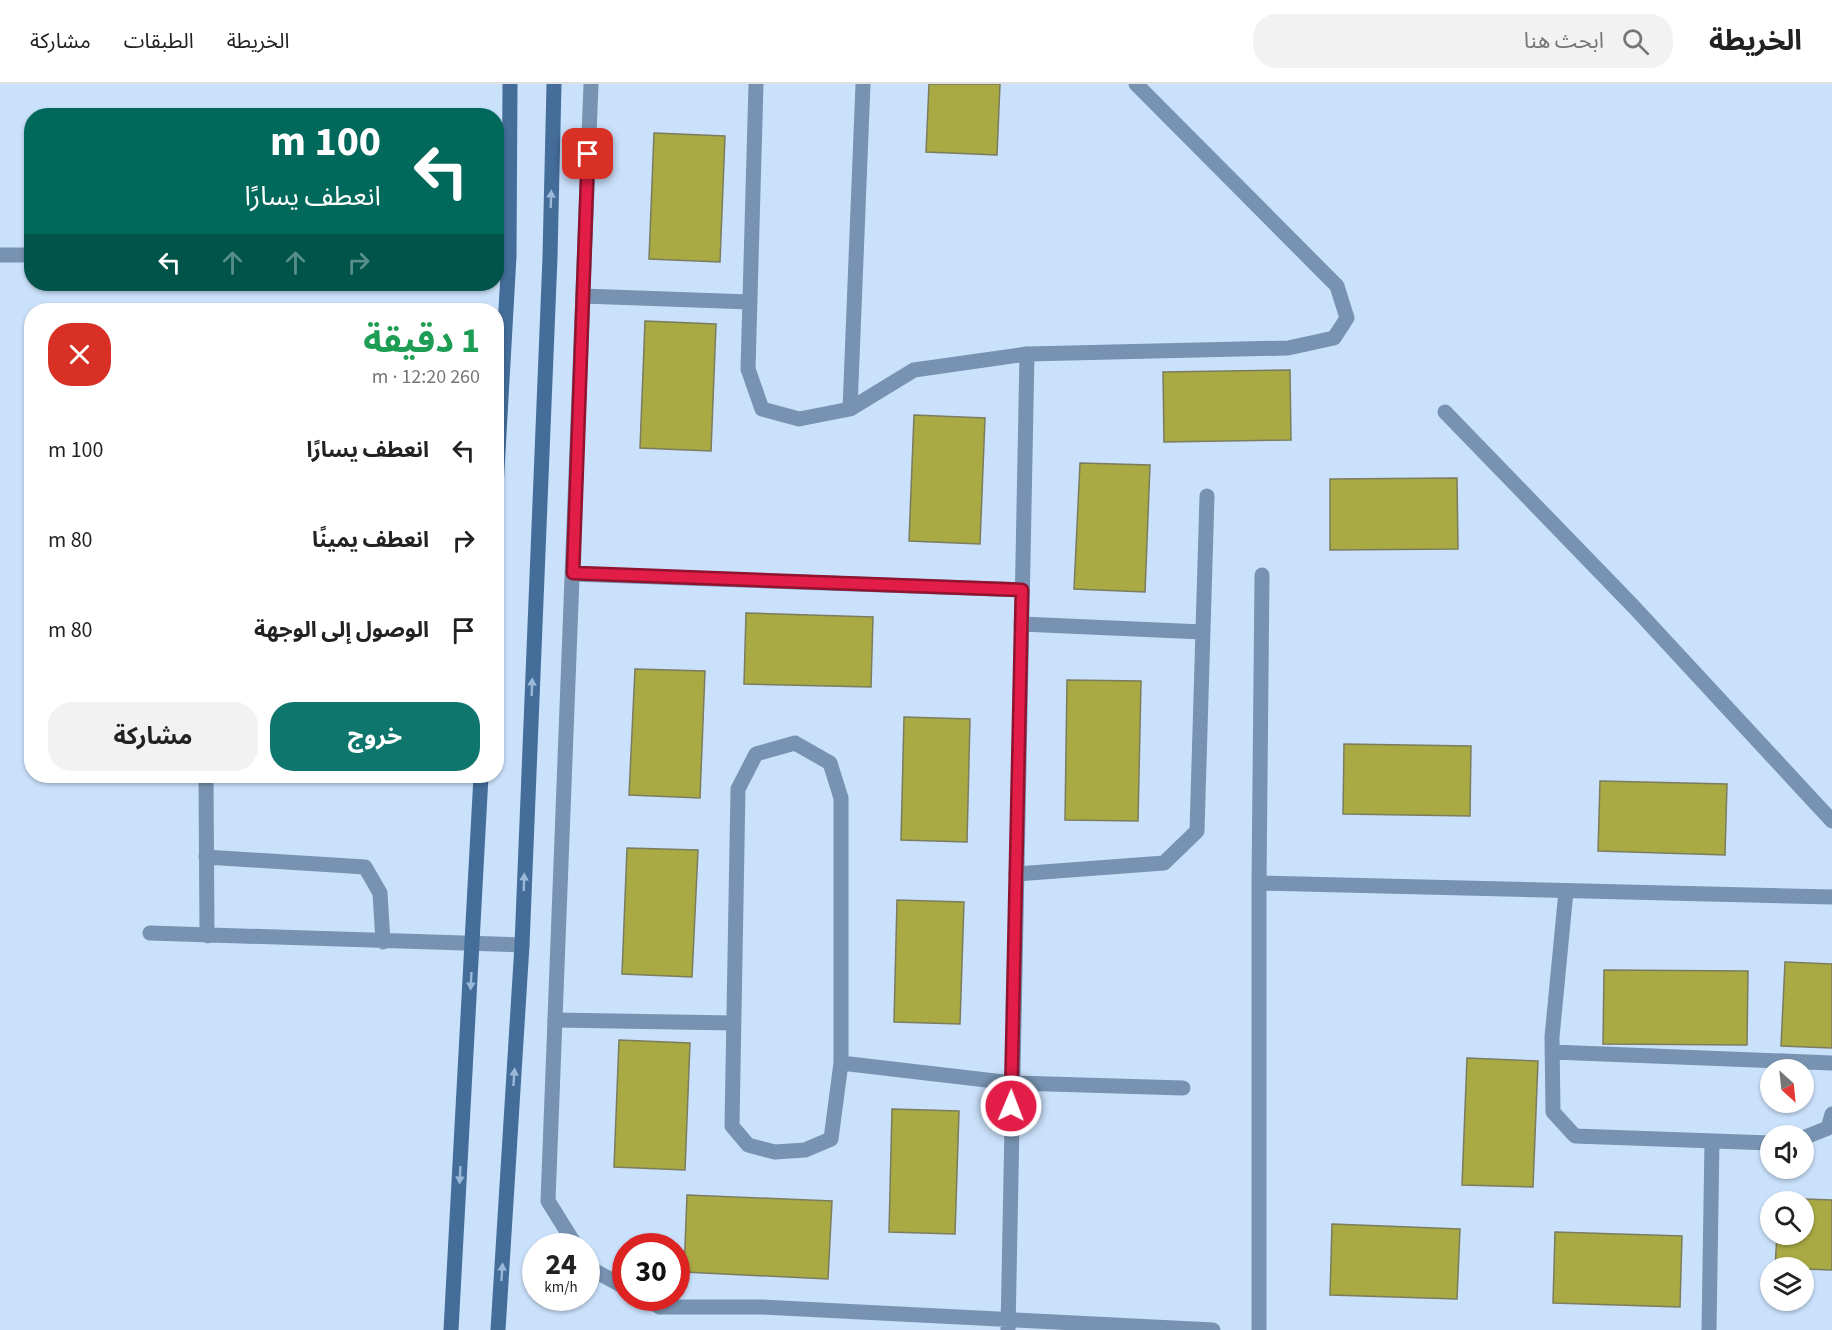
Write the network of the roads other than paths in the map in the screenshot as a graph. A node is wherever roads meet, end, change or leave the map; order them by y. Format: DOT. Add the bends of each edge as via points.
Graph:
graph roads {
  1 [pos="510,84"];
  2 [pos="554,84"];
  3 [pos="591,84"];
  4 [pos="756,84"];
  5 [pos="863,84"];
  6 [pos="1136,84"];
  7 [pos="504,231"];
  8 [pos="0,255"];
  9 [pos="24,255"];
  10 [pos="583,296"];
  11 [pos="750,302"];
  12 [pos="1027,354"];
  13 [pos="850,409"];
  14 [pos="1445,412"];
  15 [pos="1207,496"];
  16 [pos="573,573"];
  17 [pos="1262,575"];
  18 [pos="1022,590"];
  19 [pos="1022,624"];
  20 [pos="1203,632"];
  21 [pos="206,783"];
  22 [pos="481,783"];
  23 [pos="1832,821"];
  24 [pos="206,857"];
  25 [pos="1016,874"];
  26 [pos="1259,883"];
  27 [pos="1566,891"];
  28 [pos="1832,897"];
  29 [pos="150,933"];
  30 [pos="207,936"];
  31 [pos="383,942"];
  32 [pos="473,945"];
  33 [pos="522,945"];
  34 [pos="555,1020"];
  35 [pos="734,1023"];
  36 [pos="1552,1052"];
  37 [pos="841,1063"];
  38 [pos="1832,1063"];
  39 [pos="1012,1083"];
  40 [pos="1183,1088"];
  41 [pos="1832,1114"];
  42 [pos="1814,1134"];
  43 [pos="1712,1141"];
  44 [pos="1760,1143"];
  45 [pos="568,1233"];
  46 [pos="690,1307"];
  47 [pos="1008,1325"];
  48 [pos="451,1330"];
  49 [pos="498,1330"];
  50 [pos="1213,1330"];
  51 [pos="1259,1330"];
  52 [pos="1709,1330"];
  1 -- 7 [label="street"];
  33 -- 2 [label="street, one-way"];
  3 -- 10 [label="street"];
  4 -- 11 [label="street"];
  5 -- 13 [label="street"];
  6 -- 12 [label="street" via="1337,286 1347,318 1334,338 1288,348"];
  8 -- 9 [label="street"];
  10 -- 11 [label="street"];
  10 -- 16 [label="street"];
  11 -- 13 [label="street" via="748,369 762,409 799,419"];
  12 -- 13 [label="street" via="914,370"];
  12 -- 18 [label="street"];
  14 -- 23 [label="street" via="1633,606"];
  15 -- 20 [label="street"];
  16 -- 18 [label="street"];
  16 -- 34 [label="street"];
  17 -- 26 [label="street"];
  18 -- 19 [label="street"];
  19 -- 20 [label="street"];
  19 -- 25 [label="street"];
  20 -- 25 [label="street" via="1197,831 1164,863"];
  21 -- 24 [label="street"];
  22 -- 32 [label="street"];
  24 -- 30 [label="street"];
  24 -- 31 [label="street" via="365,867 380,893"];
  25 -- 39 [label="street"];
  26 -- 27 [label="street"];
  26 -- 51 [label="street"];
  27 -- 28 [label="street"];
  27 -- 36 [label="street"];
  29 -- 30 [label="street"];
  30 -- 31 [label="street"];
  31 -- 32 [label="street"];
  32 -- 33 [label="street"];
  32 -- 48 [label="street, one-way"];
  49 -- 33 [label="street, one-way"];
  34 -- 35 [label="street"];
  34 -- 45 [label="street" via="548,1202"];
  35 -- 37 [label="street" via="732,1126 748,1145 775,1152 805,1150 831,1138"];
  35 -- 37 [label="street" via="738,789 756,754 795,743 830,763 841,798"];
  36 -- 38 [label="street"];
  36 -- 43 [label="street" via="1553,1112 1575,1136"];
  37 -- 39 [label="street"];
  39 -- 40 [label="street"];
  39 -- 47 [label="street"];
  41 -- 42 [label="street" via="1828,1128"];
  43 -- 44 [label="street"];
  43 -- 52 [label="street"];
  46 -- 47 [label="street" via="761,1307"];
  47 -- 50 [label="street"];
}
